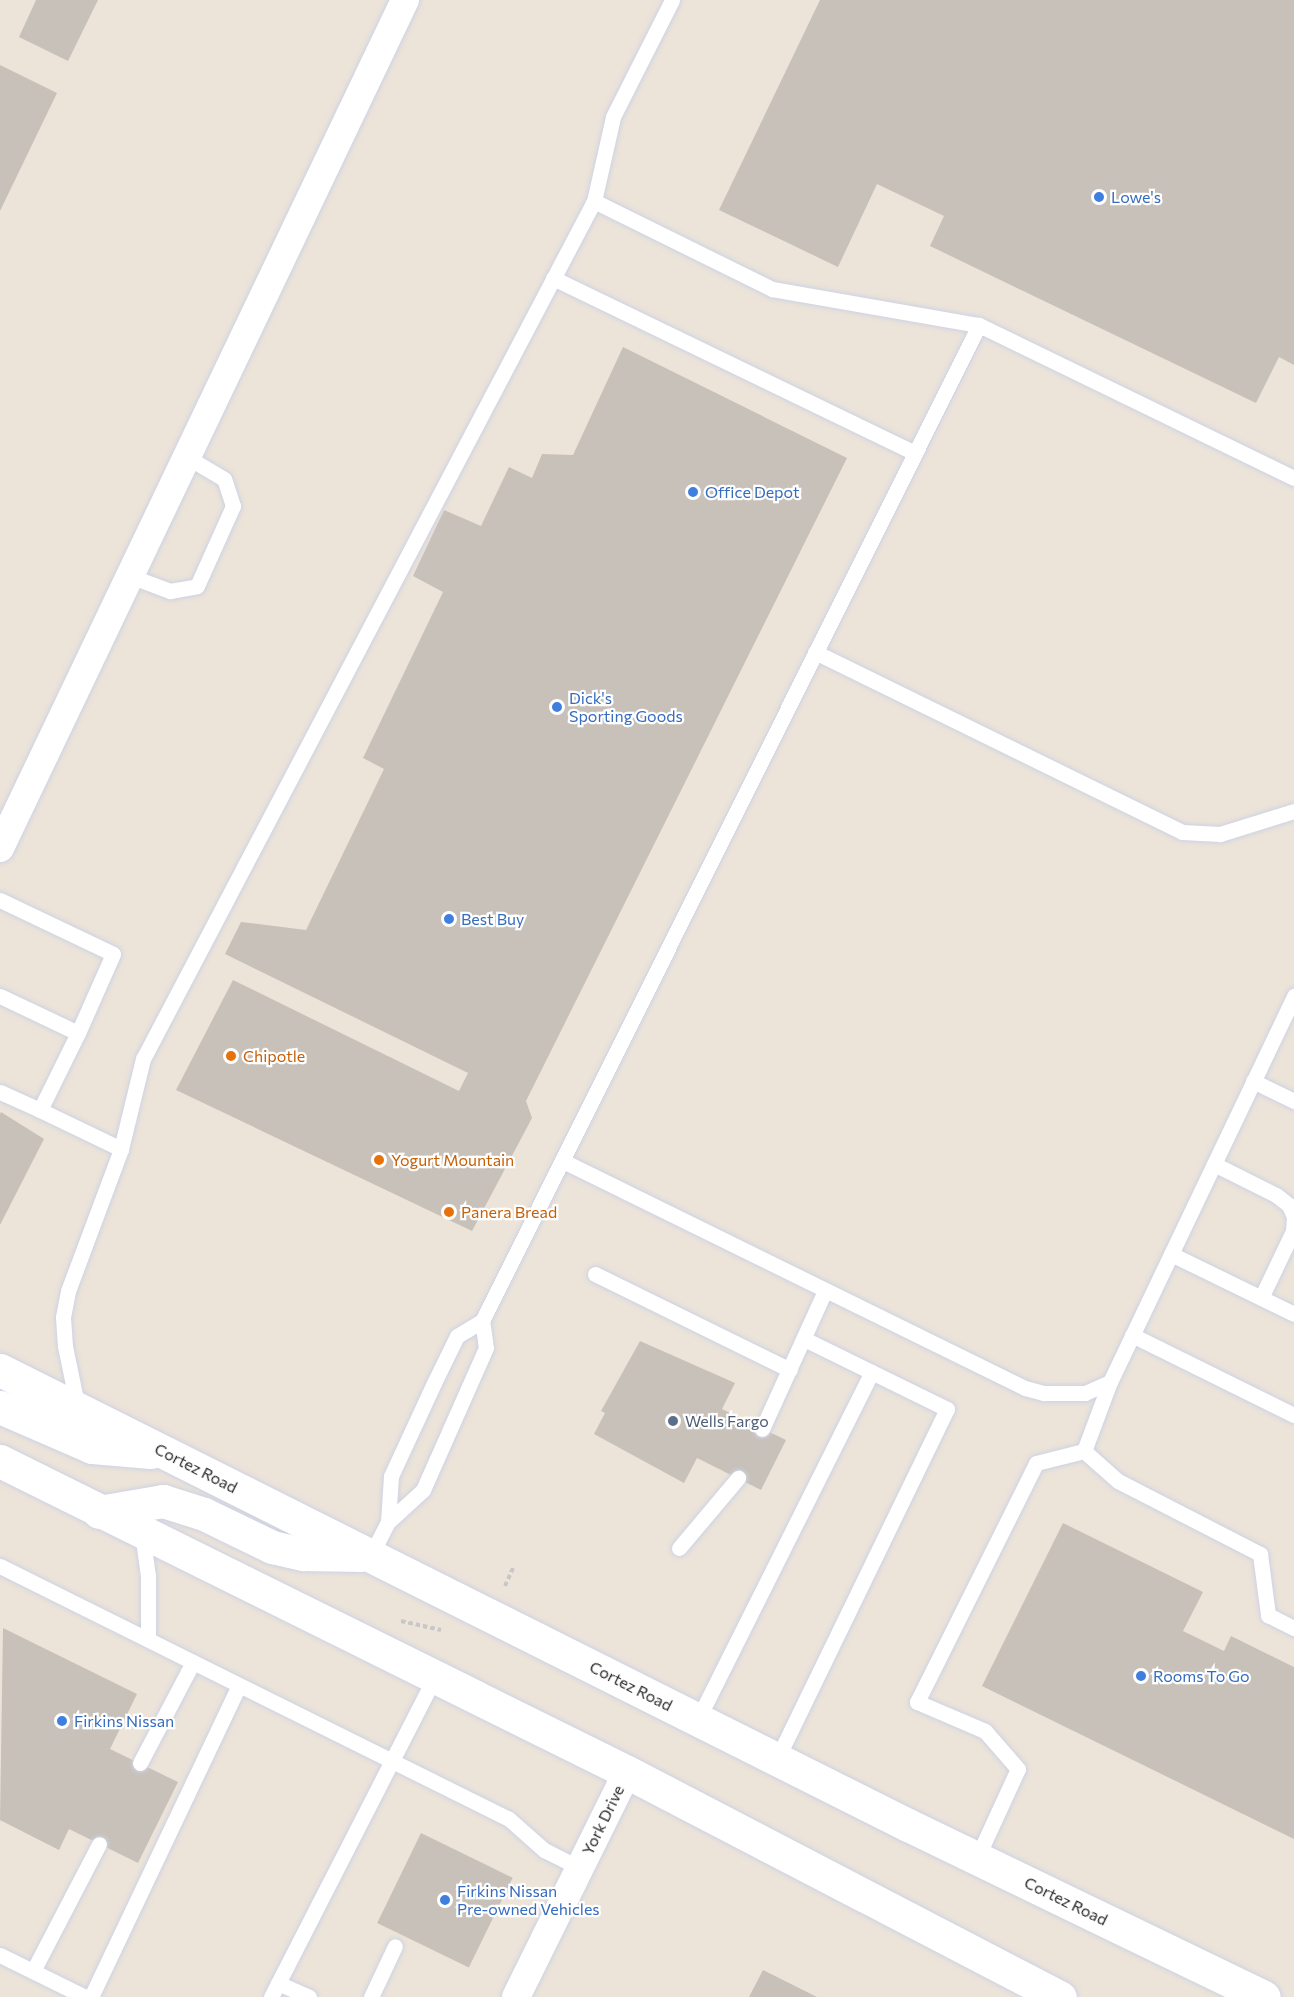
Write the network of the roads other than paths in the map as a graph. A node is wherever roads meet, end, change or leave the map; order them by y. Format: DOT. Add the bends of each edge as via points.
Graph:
graph roads {
  1 [pos="405,0"];
  2 [pos="672,0"];
  3 [pos="594,201"];
  4 [pos="553,278"];
  5 [pos="979,325"];
  6 [pos="915,453"];
  7 [pos="187,457"];
  8 [pos="1294,478"];
  9 [pos="130,576"];
  10 [pos="815,652"];
  11 [pos="1294,811"];
  12 [pos="0,848"];
  13 [pos="0,900"];
  14 [pos="0,996"];
  15 [pos="1294,996"];
  16 [pos="78,1033"];
  17 [pos="1253,1081"];
  18 [pos="0,1092"];
  19 [pos="1294,1101"];
  20 [pos="40,1110"];
  21 [pos="121,1149"];
  22 [pos="564,1161"];
  23 [pos="1214,1164"];
  24 [pos="1171,1254"];
  25 [pos="595,1274"];
  26 [pos="825,1291"];
  27 [pos="1261,1298"];
  28 [pos="1294,1314"];
  29 [pos="482,1321"];
  30 [pos="1132,1335"];
  31 [pos="804,1339"];
  32 [pos="0,1370"];
  33 [pos="790,1370"];
  34 [pos="872,1372"];
  35 [pos="1110,1382"];
  36 [pos="0,1407"];
  37 [pos="78,1408"];
  38 [pos="1294,1415"];
  39 [pos="762,1429"];
  40 [pos="1084,1451"];
  41 [pos="167,1453"];
  42 [pos="0,1461"];
  43 [pos="738,1478"];
  44 [pos="99,1512"];
  45 [pos="388,1522"];
  46 [pos="142,1533"];
  47 [pos="679,1548"];
  48 [pos="371,1555"];
  49 [pos="0,1566"];
  50 [pos="1294,1628"];
  51 [pos="148,1639"];
  52 [pos="193,1662"];
  53 [pos="434,1678"];
  54 [pos="239,1686"];
  55 [pos="698,1719"];
  56 [pos="392,1759"];
  57 [pos="777,1759"];
  58 [pos="140,1764"];
  59 [pos="627,1772"];
  60 [pos="99,1844"];
  61 [pos="977,1858"];
  62 [pos="580,1868"];
  63 [pos="395,1946"];
  64 [pos="0,1955"];
  65 [pos="33,1971"];
  66 [pos="279,1983"];
  67 [pos="1058,1996"];
  68 [pos="85,1997"];
  69 [pos="91,1997"];
  70 [pos="271,1997"];
  71 [pos="309,1997"];
  72 [pos="371,1997"];
  73 [pos="516,1997"];
  74 [pos="1264,1997"];
  1 -- 7 [label="street"];
  2 -- 3 [label="lane" via="613,117"];
  3 -- 4 [label="lane"];
  3 -- 5 [label="lane" via="772,289"];
  4 -- 6 [label="lane"];
  4 -- 21 [label="lane" via="143,1059"];
  5 -- 6 [label="lane"];
  5 -- 8 [label="lane"];
  6 -- 10 [label="lane"];
  7 -- 9 [label="street"];
  7 -- 9 [label="lane" via="224,479 233,506 197,586 170,591"];
  9 -- 12 [label="street"];
  10 -- 11 [label="lane" via="1182,832 1220,834"];
  10 -- 22 [label="lane"];
  13 -- 16 [label="lane" via="113,954"];
  14 -- 16 [label="lane"];
  15 -- 17 [label="lane"];
  16 -- 20 [label="lane"];
  17 -- 19 [label="lane"];
  17 -- 23 [label="lane"];
  18 -- 20 [label="lane"];
  20 -- 21 [label="lane"];
  21 -- 37 [label="lane" via="68,1291 63,1317"];
  22 -- 26 [label="lane"];
  22 -- 29 [label="lane"];
  23 -- 24 [label="lane"];
  23 -- 27 [label="lane" via="1276,1195 1289,1205 1294,1217 1293,1231"];
  24 -- 27 [label="lane"];
  24 -- 30 [label="lane"];
  25 -- 33 [label="lane"];
  26 -- 31 [label="lane"];
  26 -- 35 [label="lane" via="1025,1388 1076,1394"];
  27 -- 28 [label="lane"];
  29 -- 45 [label="lane" via="457,1336 434,1383 391,1476"];
  29 -- 45 [label="lane" via="486,1348 423,1490"];
  30 -- 35 [label="lane"];
  30 -- 38 [label="lane"];
  31 -- 33 [label="lane"];
  31 -- 34 [label="lane"];
  32 -- 37 [label="main road, Cortez Road"];
  33 -- 39 [label="lane"];
  34 -- 55 [label="lane"];
  34 -- 57 [label="lane" via="947,1409"];
  35 -- 40 [label="lane"];
  36 -- 41 [label="main road" via="92,1447"];
  37 -- 41 [label="main road, Cortez Road"];
  40 -- 50 [label="lane" via="1118,1481 1260,1554 1268,1615"];
  40 -- 61 [label="lane" via="1036,1463 917,1702 985,1731 1018,1769"];
  41 -- 48 [label="main road, Cortez Road"];
  42 -- 44 [label="main road"];
  43 -- 47 [label="lane"];
  44 -- 46 [label="main road"];
  44 -- 48 [label="main road" via="163,1500 204,1514 272,1547 303,1554"];
  45 -- 48 [label="lane"];
  46 -- 51 [label="lane" via="148,1576"];
  46 -- 53 [label="main road"];
  48 -- 55 [label="main road, Cortez Road"];
  49 -- 51 [label="lane"];
  51 -- 52 [label="lane"];
  52 -- 54 [label="lane"];
  52 -- 58 [label="lane"];
  53 -- 56 [label="lane"];
  53 -- 59 [label="main road"];
  54 -- 56 [label="lane"];
  54 -- 69 [label="lane"];
  55 -- 57 [label="main road, Cortez Road"];
  56 -- 62 [label="lane" via="509,1819 544,1850"];
  56 -- 66 [label="lane"];
  57 -- 61 [label="main road, Cortez Road"];
  59 -- 62 [label="street, York Drive"];
  59 -- 67 [label="main road"];
  60 -- 65 [label="lane"];
  61 -- 74 [label="main road, Cortez Road"];
  62 -- 73 [label="street, York Drive"];
  63 -- 72 [label="lane"];
  64 -- 65 [label="lane"];
  65 -- 68 [label="lane"];
  66 -- 70 [label="lane"];
  66 -- 71 [label="lane"];
}
